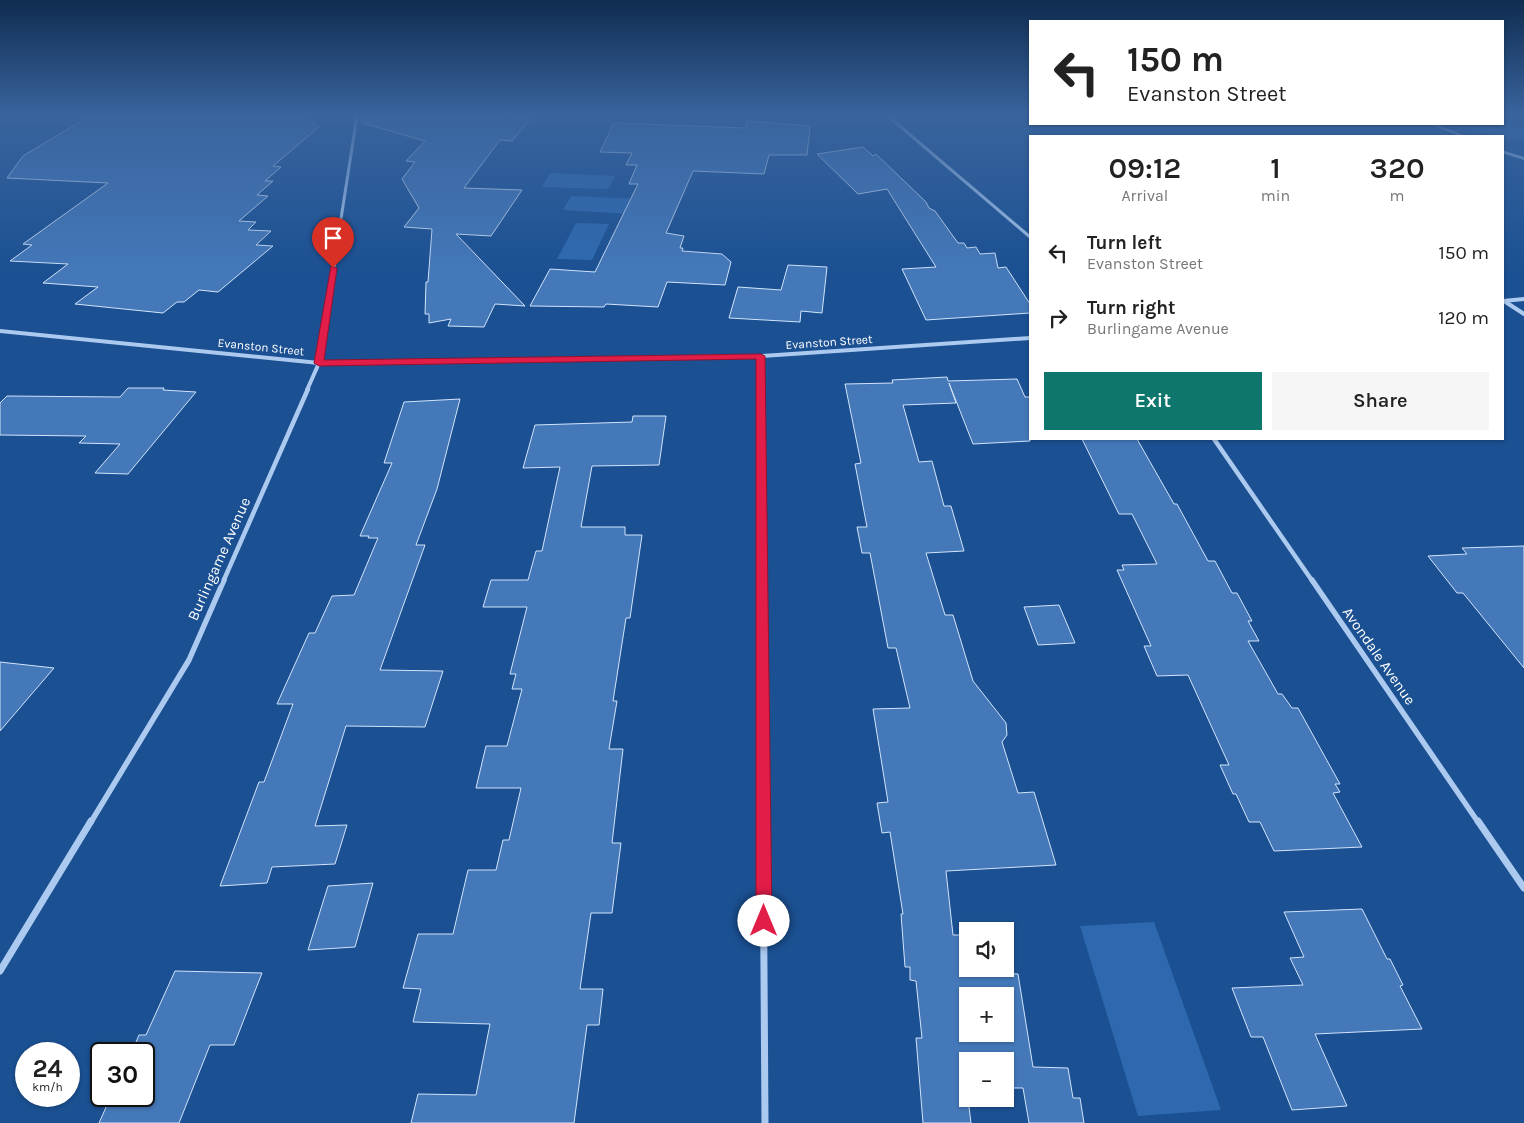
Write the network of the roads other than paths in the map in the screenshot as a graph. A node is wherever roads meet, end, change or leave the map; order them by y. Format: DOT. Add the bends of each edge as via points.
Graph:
graph roads {
  1 [pos="349,168"];
  2 [pos="950,168"];
  3 [pos="1029,236"];
  4 [pos="1524,299"];
  5 [pos="1504,301"];
  6 [pos="1504,302"];
  7 [pos="1524,314"];
  8 [pos="0,331"];
  9 [pos="1029,338"];
  10 [pos="761,356"];
  11 [pos="319,363"];
  12 [pos="1215,440"];
  13 [pos="1524,888"];
  14 [pos="0,971"];
  15 [pos="765,1123"];
  1 -- 11 [label="street, Burlingame Avenue"];
  2 -- 3 [label="street"];
  4 -- 5 [label="street"];
  6 -- 7 [label="street"];
  8 -- 11 [label="street, Evanston Street"];
  9 -- 10 [label="street, Evanston Street"];
  10 -- 11 [label="street, Evanston Street"];
  10 -- 15 [label="street"];
  11 -- 14 [label="street, Burlingame Avenue" via="189,660"];
  12 -- 13 [label="street, Avondale Avenue"];
}
